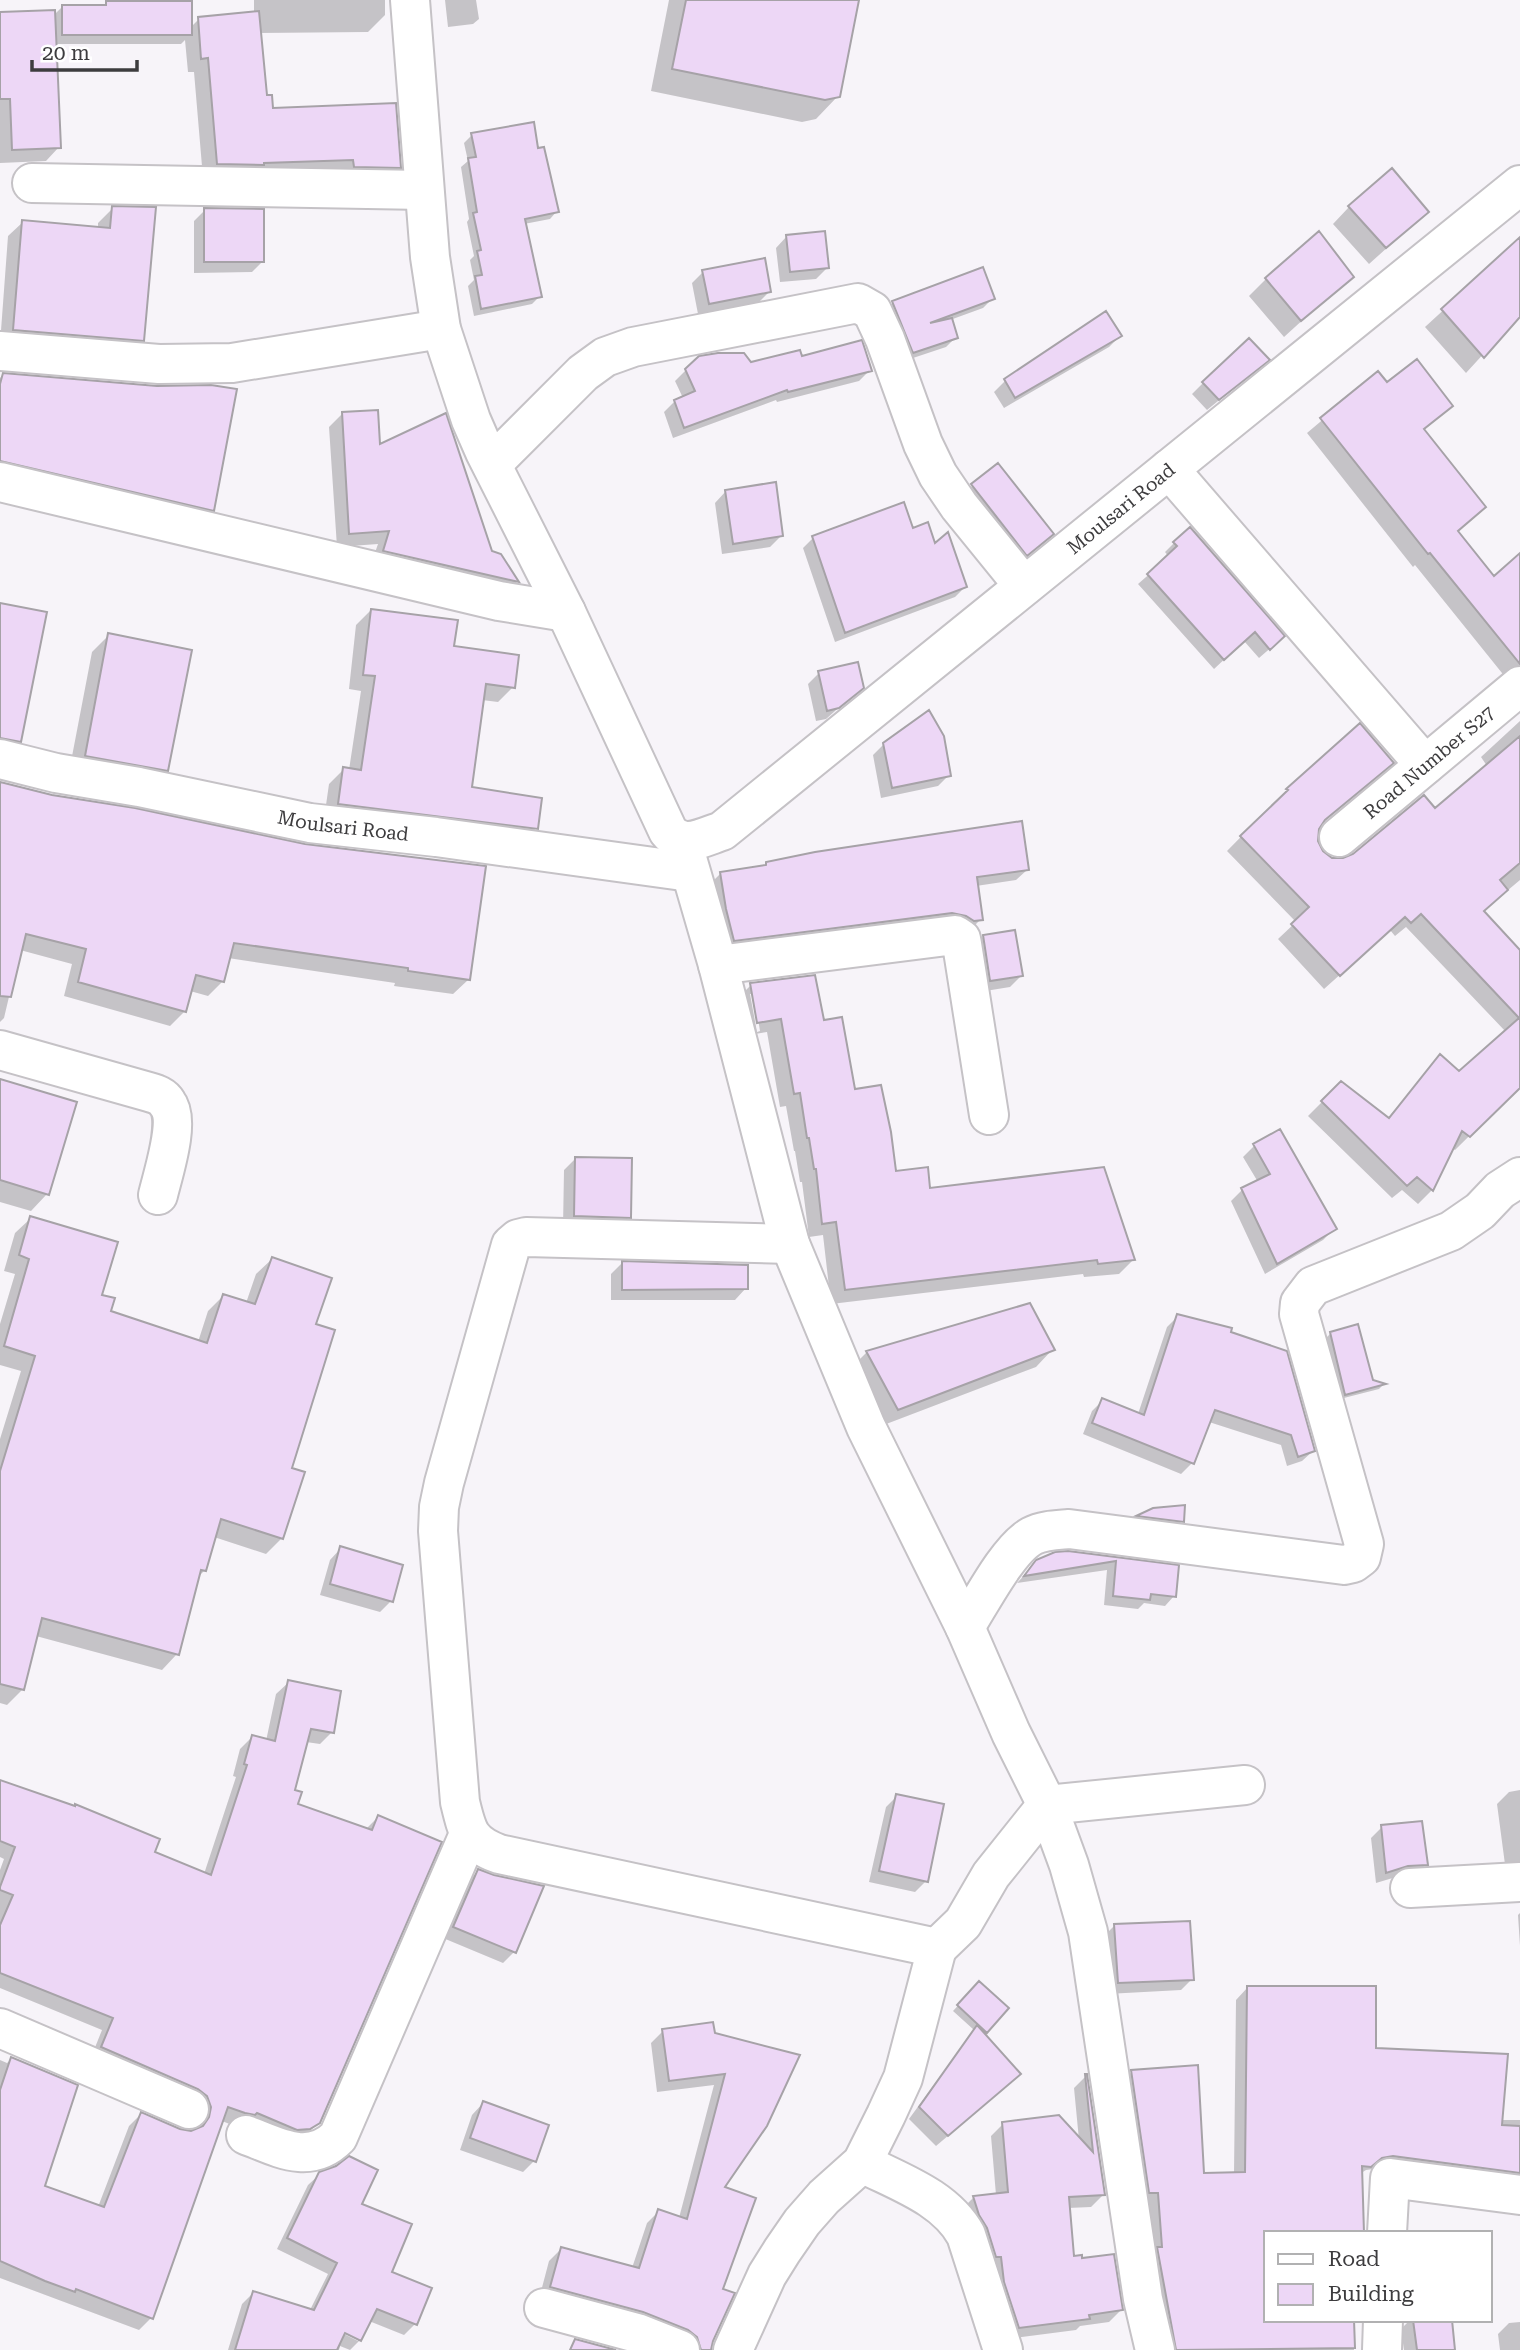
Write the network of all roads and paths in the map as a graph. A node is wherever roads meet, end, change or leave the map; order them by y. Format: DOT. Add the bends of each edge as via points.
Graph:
graph roads {
  1 [pos="410,0"];
  2 [pos="32,183"];
  3 [pos="1520,185"];
  4 [pos="424,190"];
  5 [pos="441,329"];
  6 [pos="0,351"];
  7 [pos="492,464"];
  8 [pos="1169,469"];
  9 [pos="0,482"];
  10 [pos="1024,586"];
  11 [pos="566,612"];
  12 [pos="1520,686"];
  13 [pos="0,759"];
  14 [pos="1425,765"];
  15 [pos="1339,837"];
  16 [pos="686,856"];
  17 [pos="718,965"];
  18 [pos="0,1050"];
  19 [pos="989,1115"];
  20 [pos="1520,1177"];
  21 [pos="158,1195"];
  22 [pos="790,1244"];
  23 [pos="965,1627"];
  24 [pos="1245,1785"];
  25 [pos="1047,1805"];
  26 [pos="469,1834"];
  27 [pos="1520,1882"];
  28 [pos="1410,1888"];
  29 [pos="937,1948"];
  30 [pos="0,2028"];
  31 [pos="189,2109"];
  32 [pos="246,2135"];
  33 [pos="862,2163"];
  34 [pos="1520,2195"];
  35 [pos="1387,2231"];
  36 [pos="544,2308"];
  37 [pos="1383,2322"];
  38 [pos="680,2350"];
  39 [pos="733,2350"];
  40 [pos="1003,2350"];
  41 [pos="1155,2350"];
  42 [pos="1382,2350"];
  1 -- 4 [label="street"];
  2 -- 4 [label="street"];
  3 -- 8 [label="street, Moulsari Road"];
  4 -- 5 [label="street"];
  5 -- 6 [label="street" via="232,363 159,364"];
  5 -- 7 [label="street" via="471,419"];
  7 -- 10 [label="street" via="583,373 606,358 633,347 858,303 872,311 938,475"];
  7 -- 11 [label="street"];
  8 -- 10 [label="street, Moulsari Road"];
  8 -- 14 [label="street"];
  9 -- 11 [label="street" via="499,601"];
  10 -- 16 [label="street, Moulsari Road" via="722,831 690,842"];
  11 -- 16 [label="street" via="668,831"];
  12 -- 14 [label="street, Road Number S27"];
  13 -- 16 [label="street, Moulsari Road" via="310,823"];
  14 -- 15 [label="street, Road Number S27"];
  16 -- 17 [label="street"];
  17 -- 19 [label="street" via="955,935 962,944"];
  17 -- 22 [label="street"];
  18 -- 21 [label="street" via="149,1092 167,1102 173,1123"];
  20 -- 23 [label="street" via="1451,1231 1313,1286 1300,1303 1299,1314 1364,1544 1361,1557 1343,1565 1069,1529 1050,1531 1018,1546"];
  22 -- 23 [label="street" via="866,1427"];
  22 -- 26 [label="street" via="526,1237 511,1245 443,1483 438,1531 460,1802"];
  23 -- 25 [label="street"];
  24 -- 25 [label="street"];
  25 -- 29 [label="street" via="991,1875 963,1923"];
  25 -- 41 [label="street" via="1088,1932 1143,2299"];
  26 -- 29 [label="street" via="499,1854"];
  26 -- 32 [label="street" via="338,2137 321,2151 300,2153"];
  27 -- 28 [label="street"];
  29 -- 33 [label="street" via="903,2078"];
  30 -- 31 [label="street"];
  33 -- 39 [label="street" via="824,2197 796,2231 767,2275"];
  33 -- 40 [label="street" via="937,2202 959,2223"];
  34 -- 35 [label="street" via="1390,2178"];
  36 -- 38 [label="street" via="637,2333"];
  37 -- 42 [label="street"];
}
